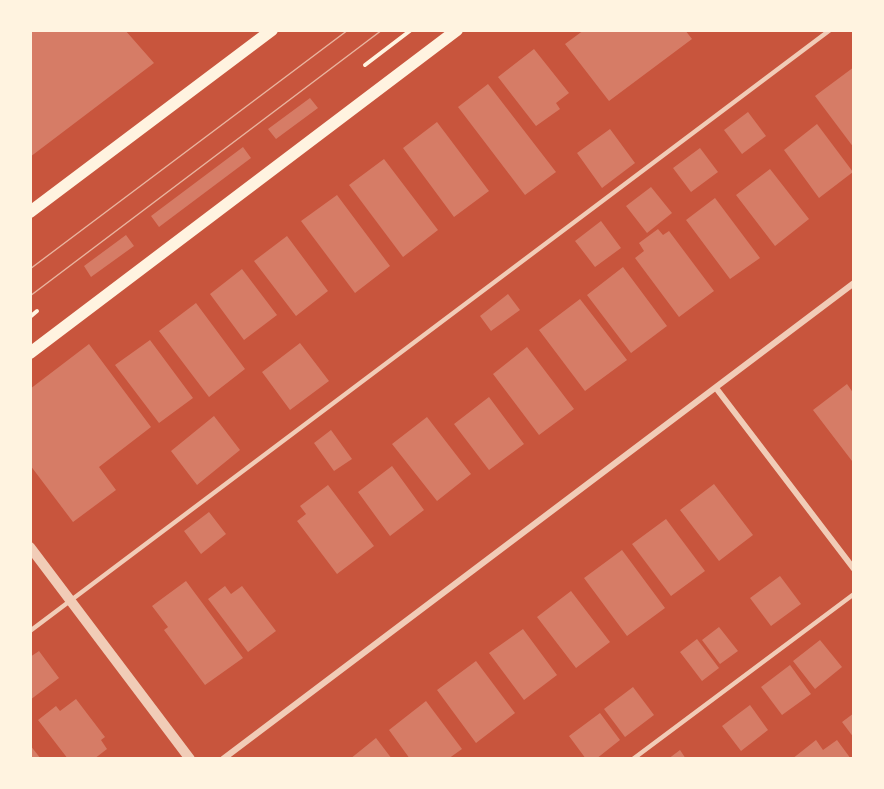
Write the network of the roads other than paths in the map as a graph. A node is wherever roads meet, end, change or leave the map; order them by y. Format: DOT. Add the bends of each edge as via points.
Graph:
graph roads {
  1 [pos="272,30"];
  2 [pos="458,30"];
  3 [pos="830,30"];
  4 [pos="30,212"];
  5 [pos="854,283"];
  6 [pos="30,353"];
  7 [pos="716,388"];
  8 [pos="30,547"];
  9 [pos="854,569"];
  10 [pos="854,594"];
  11 [pos="70,600"];
  12 [pos="30,631"];
  13 [pos="190,759"];
  14 [pos="223,759"];
  15 [pos="633,759"];
  1 -- 4 [label="main road"];
  2 -- 6 [label="main road"];
  3 -- 11 [label="lane"];
  5 -- 7 [label="street"];
  7 -- 9 [label="street"];
  7 -- 14 [label="street"];
  8 -- 11 [label="street"];
  10 -- 15 [label="lane"];
  11 -- 12 [label="lane"];
  11 -- 13 [label="street"];
}
